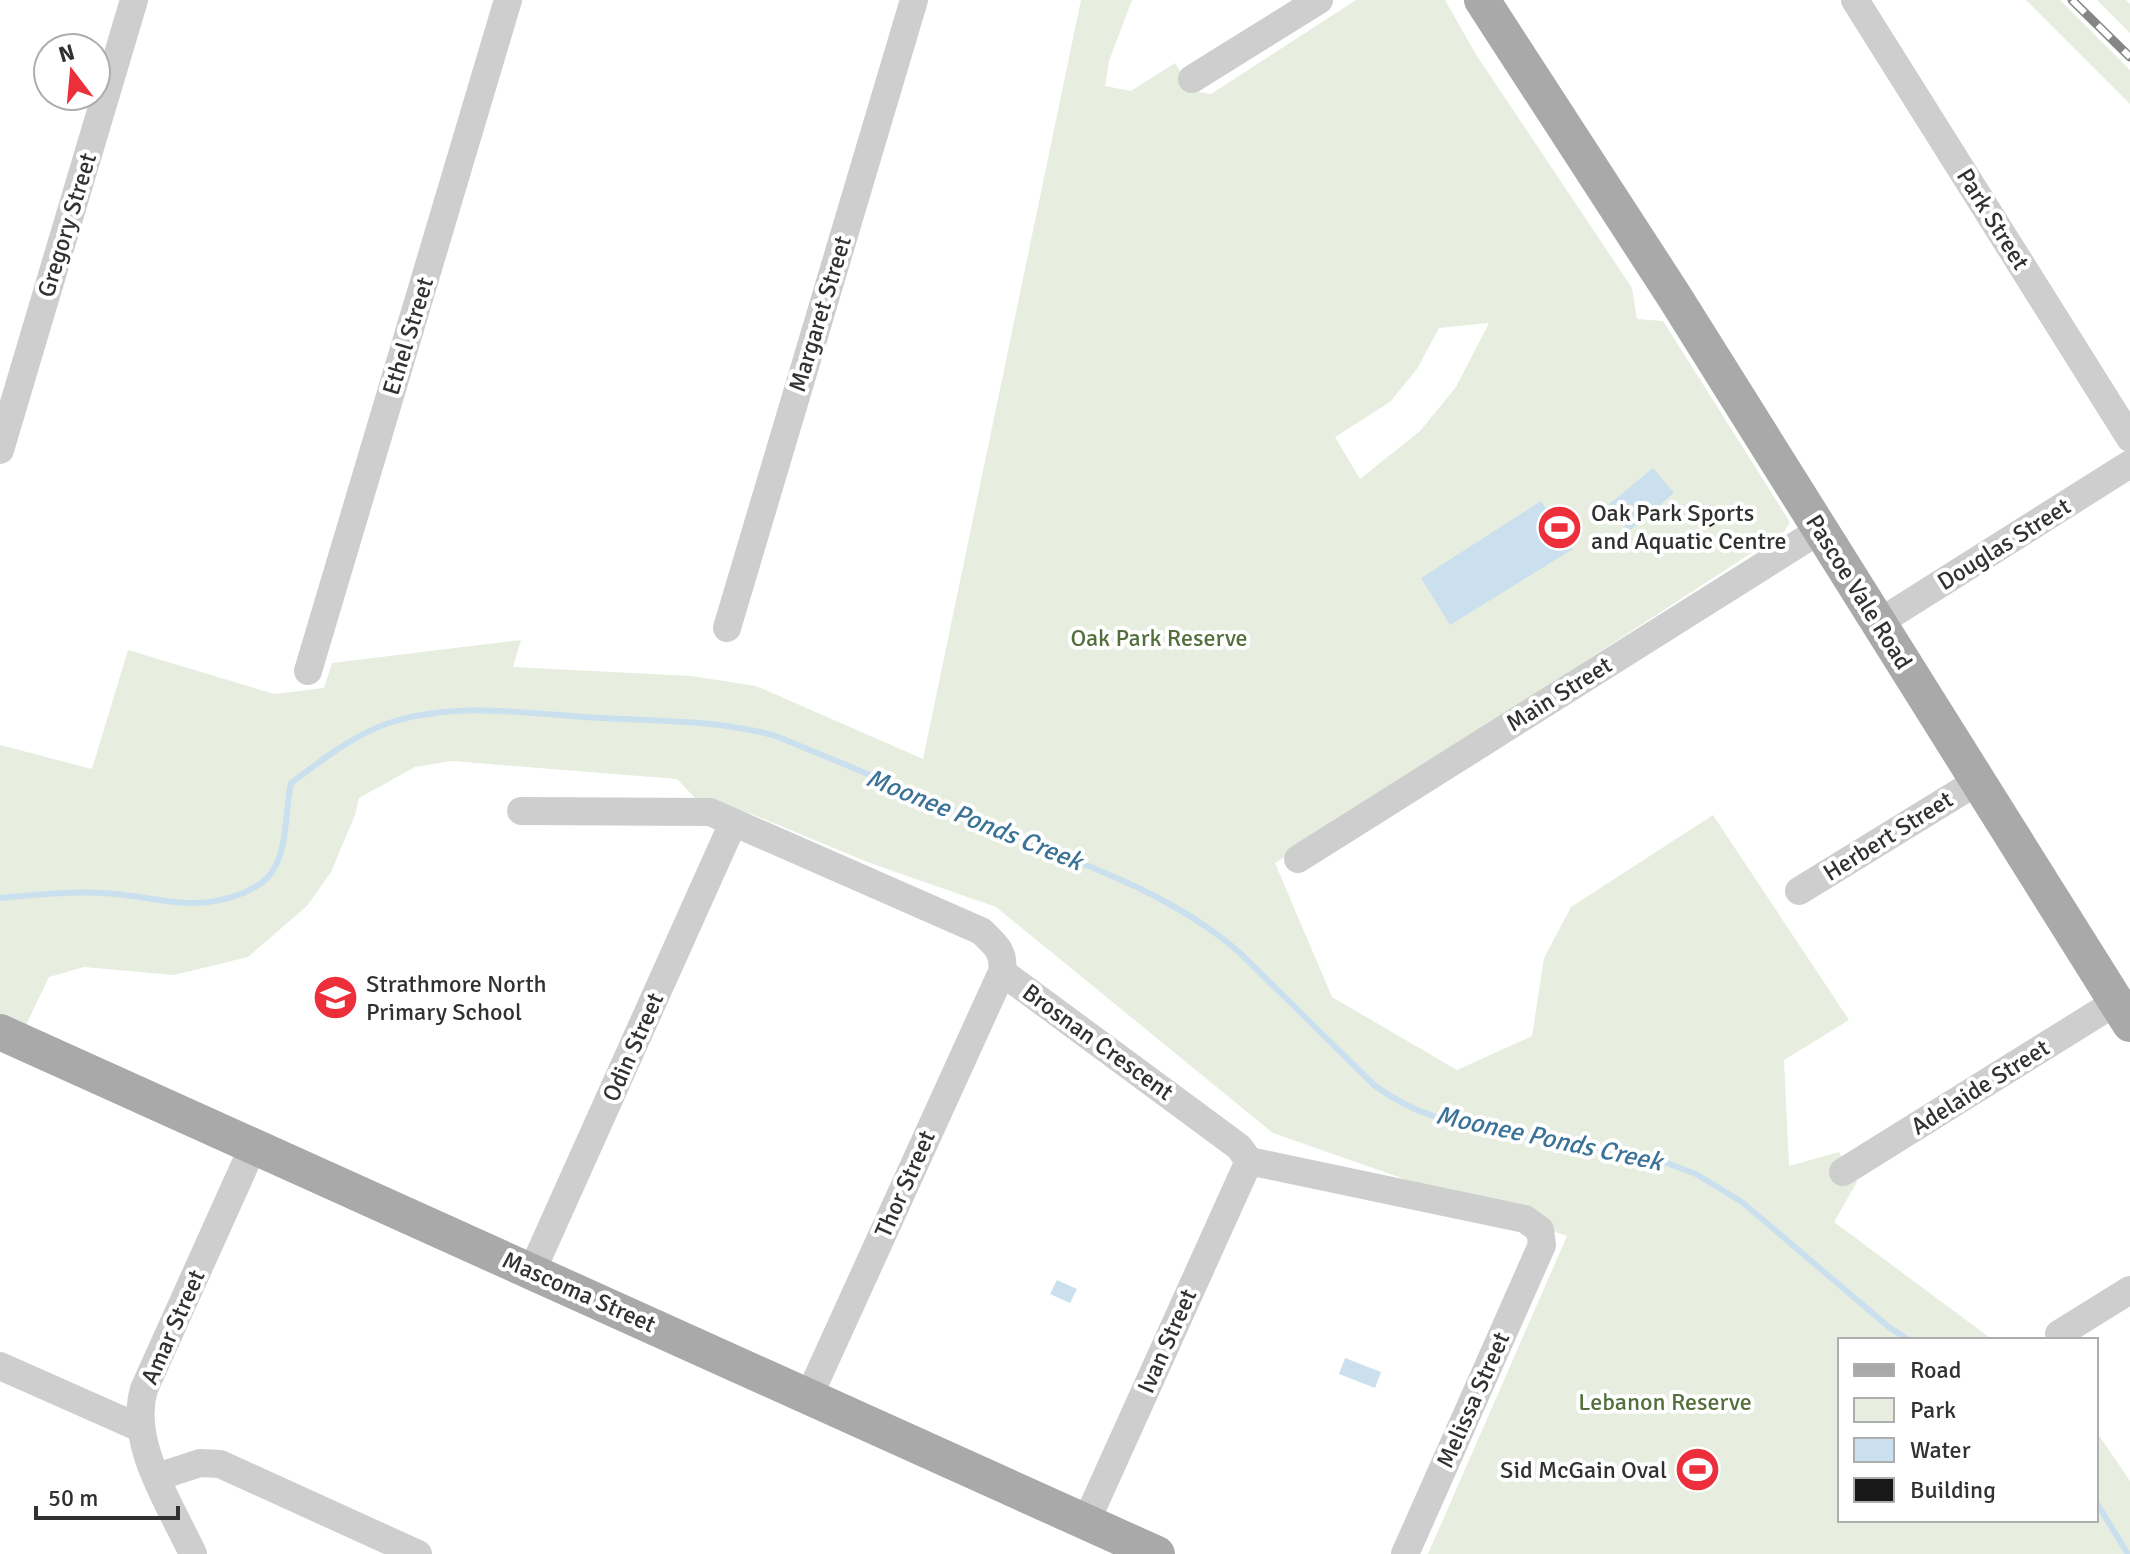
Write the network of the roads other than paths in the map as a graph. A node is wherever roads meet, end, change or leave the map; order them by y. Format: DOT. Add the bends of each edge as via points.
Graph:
graph roads {
  1 [pos="134,0"];
  2 [pos="508,0"];
  3 [pos="914,0"];
  4 [pos="1319,0"];
  5 [pos="1482,0"];
  6 [pos="1855,0"];
  7 [pos="1192,79"];
  8 [pos="2130,438"];
  9 [pos="0,450"];
  10 [pos="2130,464"];
  11 [pos="1820,530"];
  12 [pos="1878,623"];
  13 [pos="727,628"];
  14 [pos="308,671"];
  15 [pos="1978,781"];
  16 [pos="521,811"];
  17 [pos="733,823"];
  18 [pos="1298,859"];
  19 [pos="1799,891"];
  20 [pos="1002,972"];
  21 [pos="2123,1013"];
  22 [pos="0,1032"];
  23 [pos="253,1147"];
  24 [pos="1249,1161"];
  25 [pos="1843,1172"];
  26 [pos="532,1271"];
  27 [pos="2130,1290"];
  28 [pos="2059,1334"];
  29 [pos="0,1366"];
  30 [pos="809,1396"];
  31 [pos="140,1428"];
  32 [pos="157,1477"];
  33 [pos="1086,1522"];
  34 [pos="193,1554"];
  35 [pos="418,1554"];
  36 [pos="1157,1554"];
  37 [pos="1405,1554"];
  1 -- 9 [label="street, Gregory Street"];
  2 -- 14 [label="street, Ethel Street"];
  3 -- 13 [label="street, Margaret Street"];
  4 -- 7 [label="street"];
  5 -- 11 [label="main road, Pascoe Vale Road"];
  6 -- 8 [label="street, Park Street"];
  10 -- 12 [label="street, Douglas Street"];
  11 -- 12 [label="main road, Pascoe Vale Road"];
  11 -- 18 [label="street, Main Street"];
  12 -- 15 [label="main road, Pascoe Vale Road"];
  15 -- 19 [label="street, Herbert Street"];
  15 -- 21 [label="main road, Pascoe Vale Road"];
  16 -- 17 [label="street, Brosnan Crescent" via="710,812"];
  17 -- 20 [label="street, Brosnan Crescent" via="981,931 999,947"];
  17 -- 26 [label="street, Odin Street"];
  20 -- 24 [label="street, Brosnan Crescent" via="1239,1147"];
  20 -- 30 [label="street, Thor Street"];
  21 -- 25 [label="street, Adelaide Street"];
  22 -- 23 [label="main road, Mascoma Street"];
  23 -- 26 [label="main road, Mascoma Street"];
  23 -- 31 [label="street, Amar Street" via="144,1389"];
  24 -- 33 [label="street, Ivan Street"];
  24 -- 37 [label="street, Melissa Street" via="1525,1219 1540,1230 1542,1245"];
  26 -- 30 [label="main road, Mascoma Street"];
  27 -- 28 [label="street"];
  29 -- 31 [label="street"];
  30 -- 33 [label="main road, Mascoma Street"];
  31 -- 32 [label="street, Amar Street"];
  32 -- 34 [label="street, Amar Street"];
  32 -- 35 [label="street" via="200,1463 220,1464"];
  33 -- 36 [label="main road, Mascoma Street"];
}
